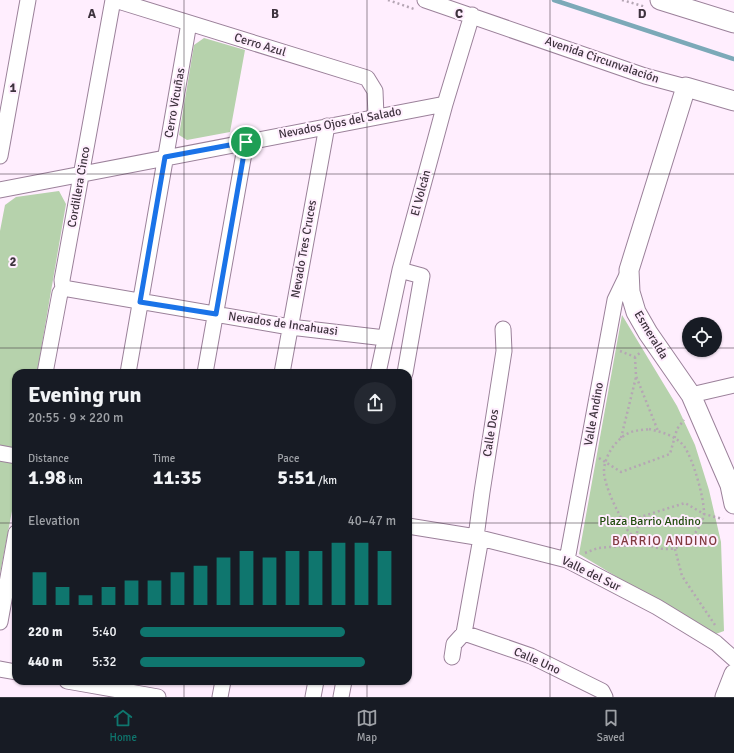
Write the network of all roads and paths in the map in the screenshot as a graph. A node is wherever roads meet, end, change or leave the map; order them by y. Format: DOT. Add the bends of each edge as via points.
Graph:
graph roads {
  1 [pos="28,0"];
  2 [pos="114,0"];
  3 [pos="425,0"];
  4 [pos="660,0"];
  5 [pos="472,15"];
  6 [pos="189,23"];
  7 [pos="734,23"];
  8 [pos="686,87"];
  9 [pos="734,101"];
  10 [pos="445,104"];
  11 [pos="376,116"];
  12 [pos="327,126"];
  13 [pos="246,142"];
  14 [pos="0,156"];
  15 [pos="165,157"];
  16 [pos="81,175"];
  17 [pos="0,190"];
  18 [pos="400,270"];
  19 [pos="629,270"];
  20 [pos="63,288"];
  21 [pos="140,302"];
  22 [pos="216,314"];
  23 [pos="290,327"];
  24 [pos="502,329"];
  25 [pos="385,338"];
  26 [pos="618,350"];
  27 [pos="641,352"];
  28 [pos="634,357"];
  29 [pos="46,369"];
  30 [pos="129,369"];
  31 [pos="206,369"];
  32 [pos="283,369"];
  33 [pos="379,369"];
  34 [pos="405,369"];
  35 [pos="636,376"];
  36 [pos="734,385"];
  37 [pos="691,395"];
  38 [pos="686,418"];
  39 [pos="658,431"];
  40 [pos="621,438"];
  41 [pos="674,438"];
  42 [pos="0,453"];
  43 [pos="12,455"];
  44 [pos="597,457"];
  45 [pos="607,462"];
  46 [pos="734,504"];
  47 [pos="704,514"];
  48 [pos="722,519"];
  49 [pos="412,527"];
  50 [pos="479,537"];
  51 [pos="636,538"];
  52 [pos="645,544"];
  53 [pos="675,549"];
  54 [pos="12,555"];
  55 [pos="573,558"];
  56 [pos="0,622"];
  57 [pos="718,629"];
  58 [pos="464,633"];
  59 [pos="452,657"];
  60 [pos="734,659"];
  61 [pos="0,669"];
  62 [pos="12,671"];
  63 [pos="734,674"];
  64 [pos="116,685"];
  65 [pos="222,685"];
  66 [pos="315,685"];
  67 [pos="343,685"];
  68 [pos="140,687"];
  69 [pos="158,697"];
  70 [pos="220,697"];
  71 [pos="313,697"];
  72 [pos="341,697"];
  73 [pos="605,697"];
  74 [pos="725,697"];
  1 -- 14 [label="street"];
  2 -- 6 [label="street, Cerro Azul"];
  2 -- 16 [label="street, Cordillera Cinco"];
  3 -- 5 [label="street, Avenida Circunvalación"];
  4 -- 7 [label="street"];
  5 -- 8 [label="street, Avenida Circunvalación" via="645,76"];
  5 -- 10 [label="street, El Volcán"];
  6 -- 11 [label="street, Cerro Azul" via="366,78 375,91"];
  6 -- 15 [label="street, Cerro Vicuñas"];
  8 -- 9 [label="street, Avenida Circunvalación"];
  8 -- 19 [label="street, Esmeralda"];
  10 -- 11 [label="street, Nevados Ojos del Salado"];
  10 -- 18 [label="street, El Volcán"];
  11 -- 12 [label="street, Nevados Ojos del Salado"];
  12 -- 13 [label="street, Nevados Ojos del Salado"];
  12 -- 23 [label="street, Nevado Tres Cruces"];
  13 -- 15 [label="street, Nevados Ojos del Salado"];
  13 -- 22 [label="street"];
  15 -- 16 [label="street, Nevados Ojos del Salado"];
  15 -- 21 [label="street, Cerro Vicuñas"];
  16 -- 17 [label="street, Nevados Ojos del Salado"];
  16 -- 20 [label="street, Cordillera Cinco" via="62,280"];
  18 -- 25 [label="street, El Volcán"];
  18 -- 34 [label="street" via="422,276"];
  19 -- 37 [label="street, Esmeralda" via="630,292 636,312"];
  19 -- 55 [label="street, Valle Andino" via="615,300"];
  20 -- 21 [label="street, Nevados de Incahuasi"];
  20 -- 29 [label="street, Cordillera Cinco"];
  21 -- 22 [label="street, Nevados de Incahuasi"];
  21 -- 30 [label="street, Cerro Vicuñas"];
  22 -- 23 [label="street, Nevados de Incahuasi"];
  22 -- 31 [label="street"];
  23 -- 25 [label="street, Nevados de Incahuasi"];
  23 -- 32 [label="street, Nevado Tres Cruces"];
  24 -- 50 [label="street, Calle Dos" via="504,351 482,492"];
  25 -- 33 [label="street, El Volcán"];
  26 -- 28 [label="path"];
  27 -- 28 [label="path"];
  28 -- 35 [label="path"];
  35 -- 39 [label="path"];
  35 -- 40 [label="path"];
  36 -- 37 [label="street"];
  37 -- 46 [label="street, Esmeralda" via="730,485"];
  38 -- 41 [label="path" via="677,429"];
  39 -- 40 [label="path" via="649,428 630,432"];
  39 -- 41 [label="path"];
  40 -- 45 [label="path" via="608,456"];
  41 -- 45 [label="path" via="670,454 621,472"];
  41 -- 47 [label="path" via="683,446 696,474"];
  42 -- 43 [label="street"];
  44 -- 45 [label="path"];
  45 -- 51 [label="path" via="604,473 614,503 629,533"];
  47 -- 48 [label="path"];
  47 -- 51 [label="path" via="685,503 640,518"];
  47 -- 53 [label="path" via="700,526 690,540"];
  49 -- 50 [label="street, Valle del Sur"];
  50 -- 55 [label="street, Valle del Sur"];
  50 -- 58 [label="street"];
  51 -- 52 [label="path"];
  52 -- 53 [label="path" via="662,549"];
  52 -- 55 [label="path" via="598,548"];
  53 -- 57 [label="path" via="682,576"];
  54 -- 56 [label="street"];
  55 -- 60 [label="street, Valle del Sur" via="716,643"];
  58 -- 59 [label="street" via="454,644"];
  58 -- 73 [label="street, Calle Uno" via="531,656 602,691"];
  61 -- 62 [label="street"];
  63 -- 74 [label="street"];
  64 -- 68 [label="street"];
  65 -- 70 [label="street"];
  66 -- 71 [label="street"];
  67 -- 72 [label="street"];
  68 -- 69 [label="street"];
}
